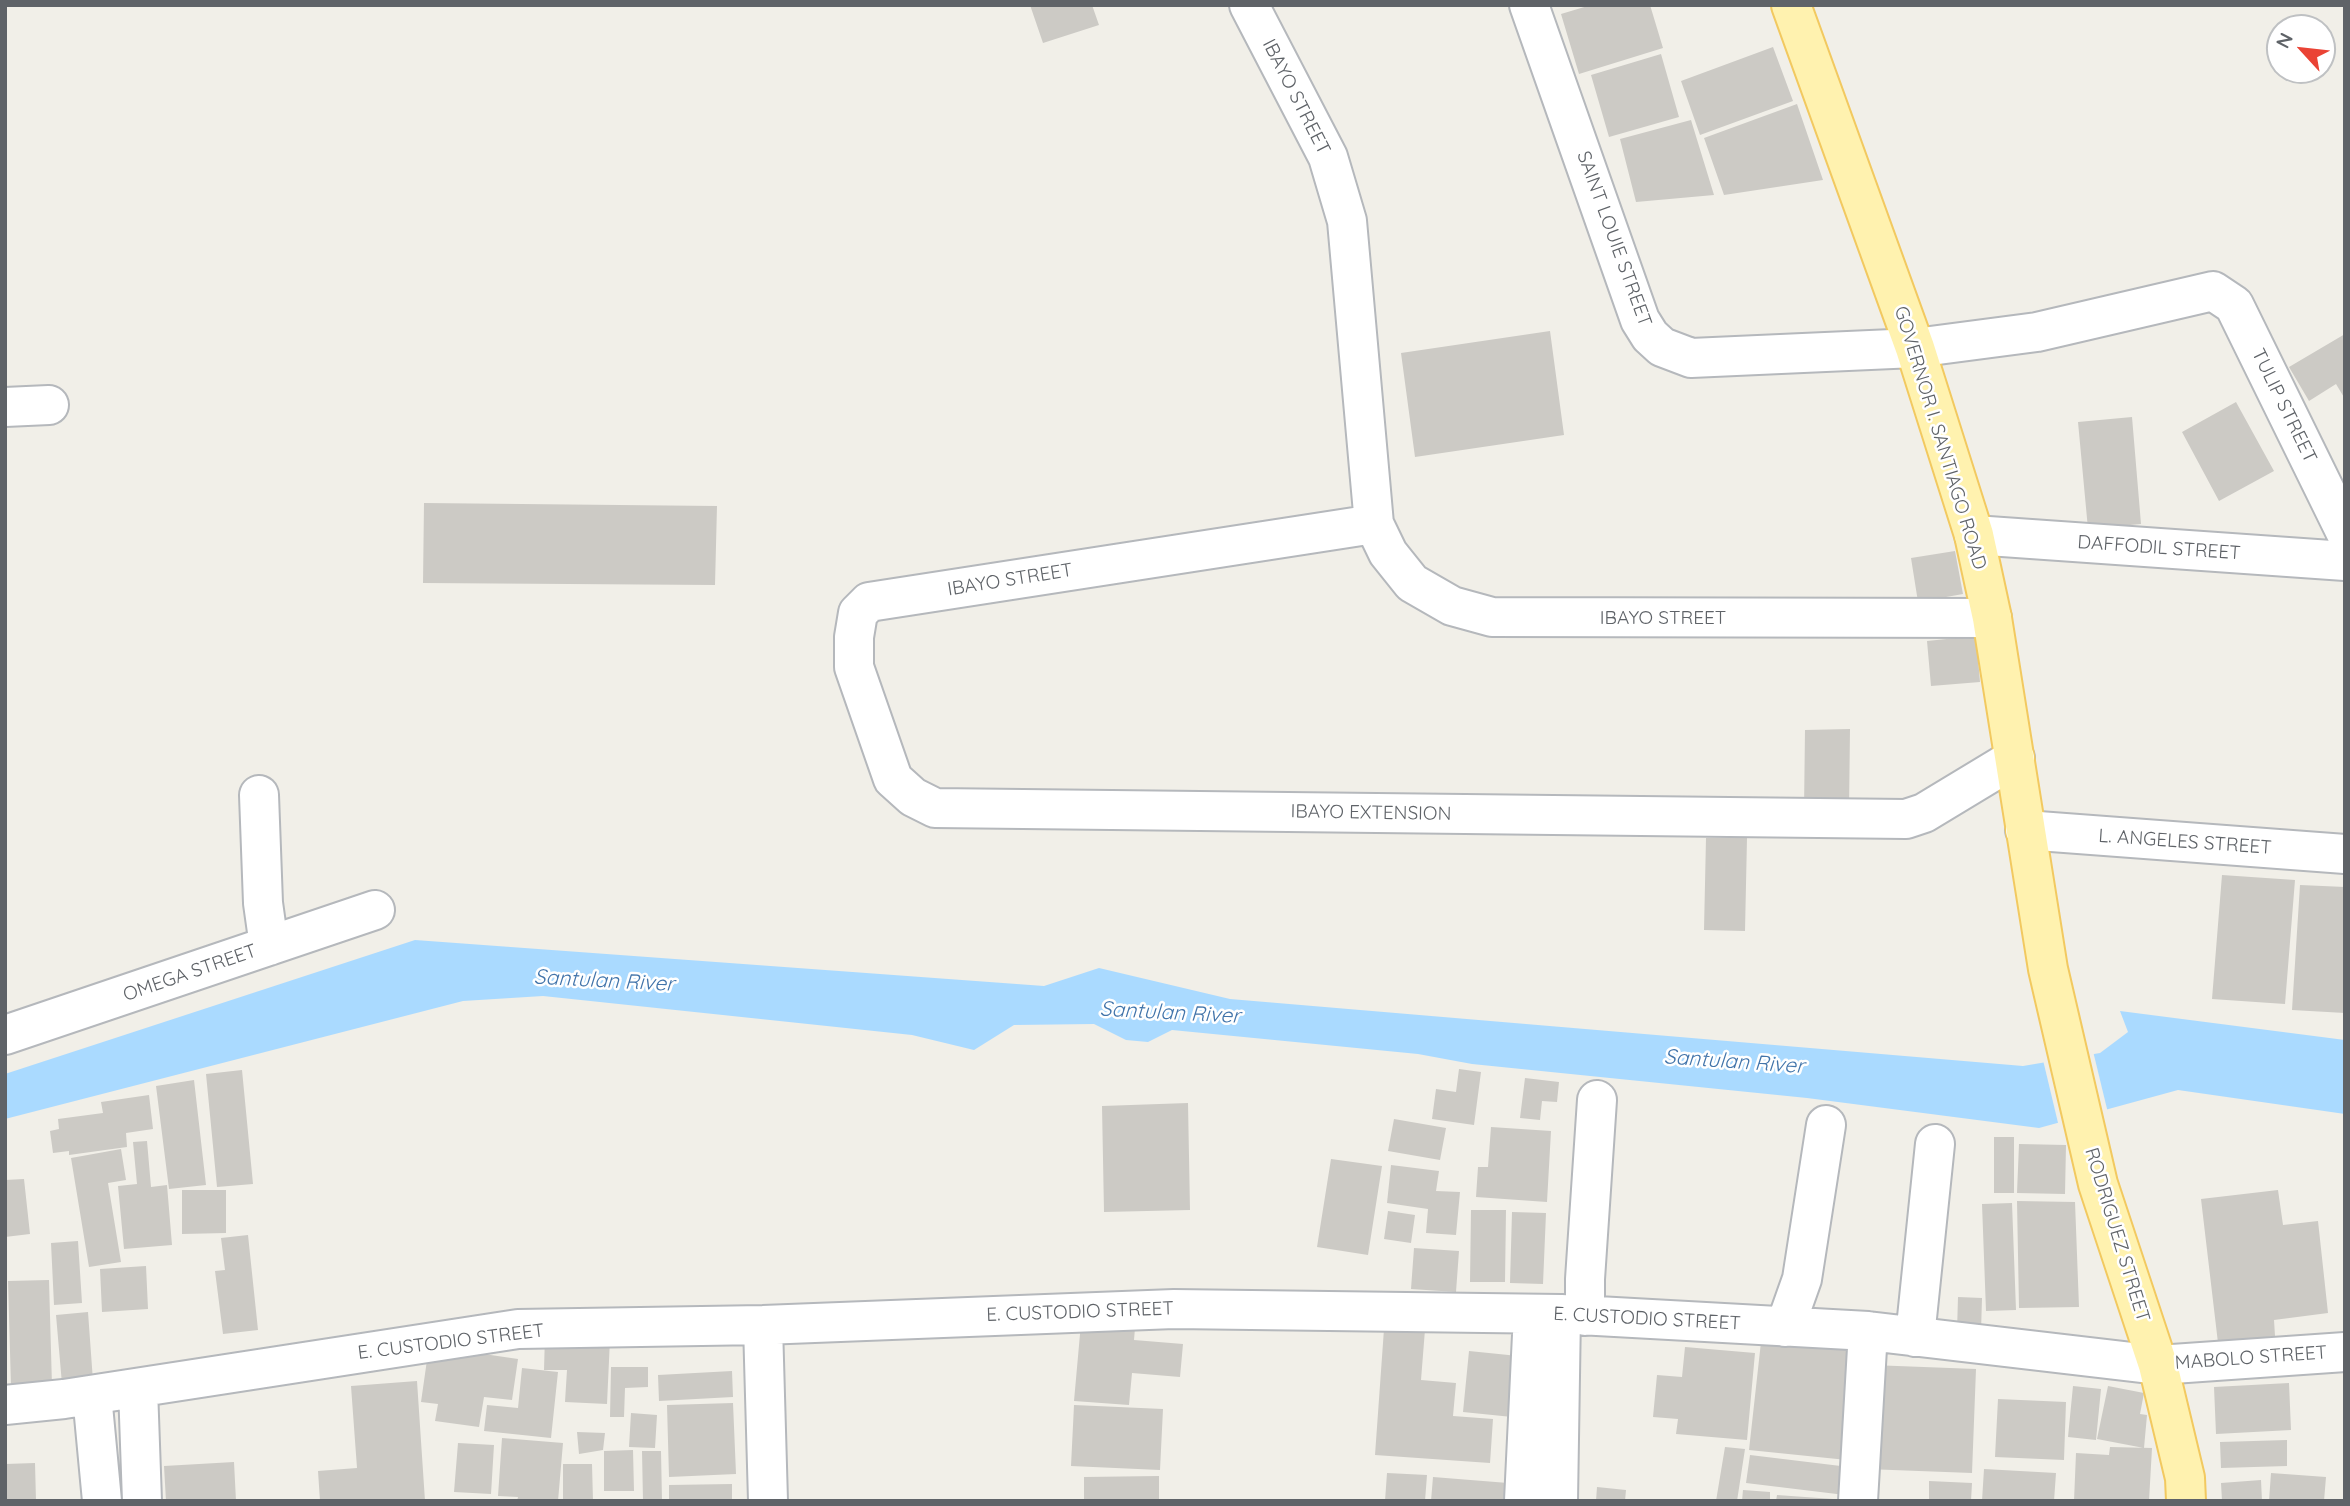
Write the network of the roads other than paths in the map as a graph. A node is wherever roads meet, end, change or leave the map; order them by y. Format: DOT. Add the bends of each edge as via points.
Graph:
graph roads {
  1 [pos="1249,5"];
  2 [pos="1528,5"];
  3 [pos="1791,5"];
  4 [pos="2213,290"];
  5 [pos="1915,348"];
  6 [pos="49,405"];
  7 [pos="5,407"];
  8 [pos="1374,524"];
  9 [pos="2345,531"];
  10 [pos="1974,535"];
  11 [pos="2345,561"];
  12 [pos="858,614"];
  13 [pos="1992,618"];
  14 [pos="2015,758"];
  15 [pos="258,795"];
  16 [pos="2025,830"];
  17 [pos="2345,854"];
  18 [pos="374,910"];
  19 [pos="270,946"];
  20 [pos="2048,969"];
  21 [pos="5,1035"];
  22 [pos="1597,1100"];
  23 [pos="1826,1125"];
  24 [pos="1935,1144"];
  25 [pos="1560,1314"];
  26 [pos="763,1325"];
  27 [pos="1785,1327"];
  28 [pos="1868,1331"];
  29 [pos="1914,1337"];
  30 [pos="2345,1352"];
  31 [pos="2158,1365"];
  32 [pos="138,1388"];
  33 [pos="92,1395"];
  34 [pos="5,1405"];
  35 [pos="102,1501"];
  36 [pos="142,1501"];
  37 [pos="768,1501"];
  38 [pos="1524,1501"];
  39 [pos="1558,1501"];
  40 [pos="1858,1501"];
  41 [pos="2186,1501"];
  1 -- 8 [label="street, IBAYO STREET" via="1328,157 1347,221"];
  2 -- 5 [label="street, SAINT LOUIE STREET" via="1640,320 1656,341 1691,358"];
  3 -- 5 [label="main road, GOVERNOR I. SANTIAGO ROAD"];
  4 -- 5 [label="street, SAINT LOUIE STREET" via="2037,332"];
  4 -- 9 [label="street, TULIP STREET" via="2234,305"];
  5 -- 10 [label="main road, GOVERNOR I. SANTIAGO ROAD"];
  6 -- 7 [label="street"];
  8 -- 12 [label="street, IBAYO STREET" via="869,602"];
  8 -- 13 [label="street, IBAYO STREET" via="1388,553 1412,583 1452,606 1492,617"];
  10 -- 11 [label="street, DAFFODIL STREET"];
  10 -- 13 [label="main road, GOVERNOR I. SANTIAGO ROAD"];
  12 -- 14 [label="street, IBAYO EXTENSION" via="854,667 892,779 935,808 1906,819 1924,813"];
  13 -- 14 [label="main road, GOVERNOR I. SANTIAGO ROAD"];
  14 -- 16 [label="main road, GOVERNOR I. SANTIAGO ROAD"];
  15 -- 19 [label="street" via="263,903"];
  16 -- 17 [label="street, L. ANGELES STREET"];
  16 -- 20 [label="main road, GOVERNOR I. SANTIAGO ROAD"];
  18 -- 19 [label="street, OMEGA STREET"];
  19 -- 21 [label="street, OMEGA STREET"];
  20 -- 31 [label="main road, RODRIGUEZ STREET" via="2098,1184"];
  22 -- 25 [label="street" via="1586,1279"];
  23 -- 27 [label="street" via="1802,1279"];
  24 -- 29 [label="street"];
  25 -- 26 [label="street, E. CUSTODIO STREET" via="1174,1309"];
  25 -- 27 [label="street, E. CUSTODIO STREET"];
  25 -- 38 [label="street"];
  25 -- 39 [label="street"];
  26 -- 32 [label="street, E. CUSTODIO STREET" via="518,1329"];
  26 -- 37 [label="street"];
  27 -- 28 [label="street, E. CUSTODIO STREET"];
  28 -- 29 [label="street, E. CUSTODIO STREET"];
  28 -- 40 [label="street"];
  29 -- 31 [label="street, E. CUSTODIO STREET"];
  30 -- 31 [label="street, MABOLO STREET"];
  31 -- 41 [label="main road, RODRIGUEZ STREET" via="2185,1478"];
  32 -- 33 [label="street, E. CUSTODIO STREET"];
  32 -- 36 [label="street"];
  33 -- 34 [label="street, E. CUSTODIO STREET"];
  33 -- 35 [label="street"];
}
